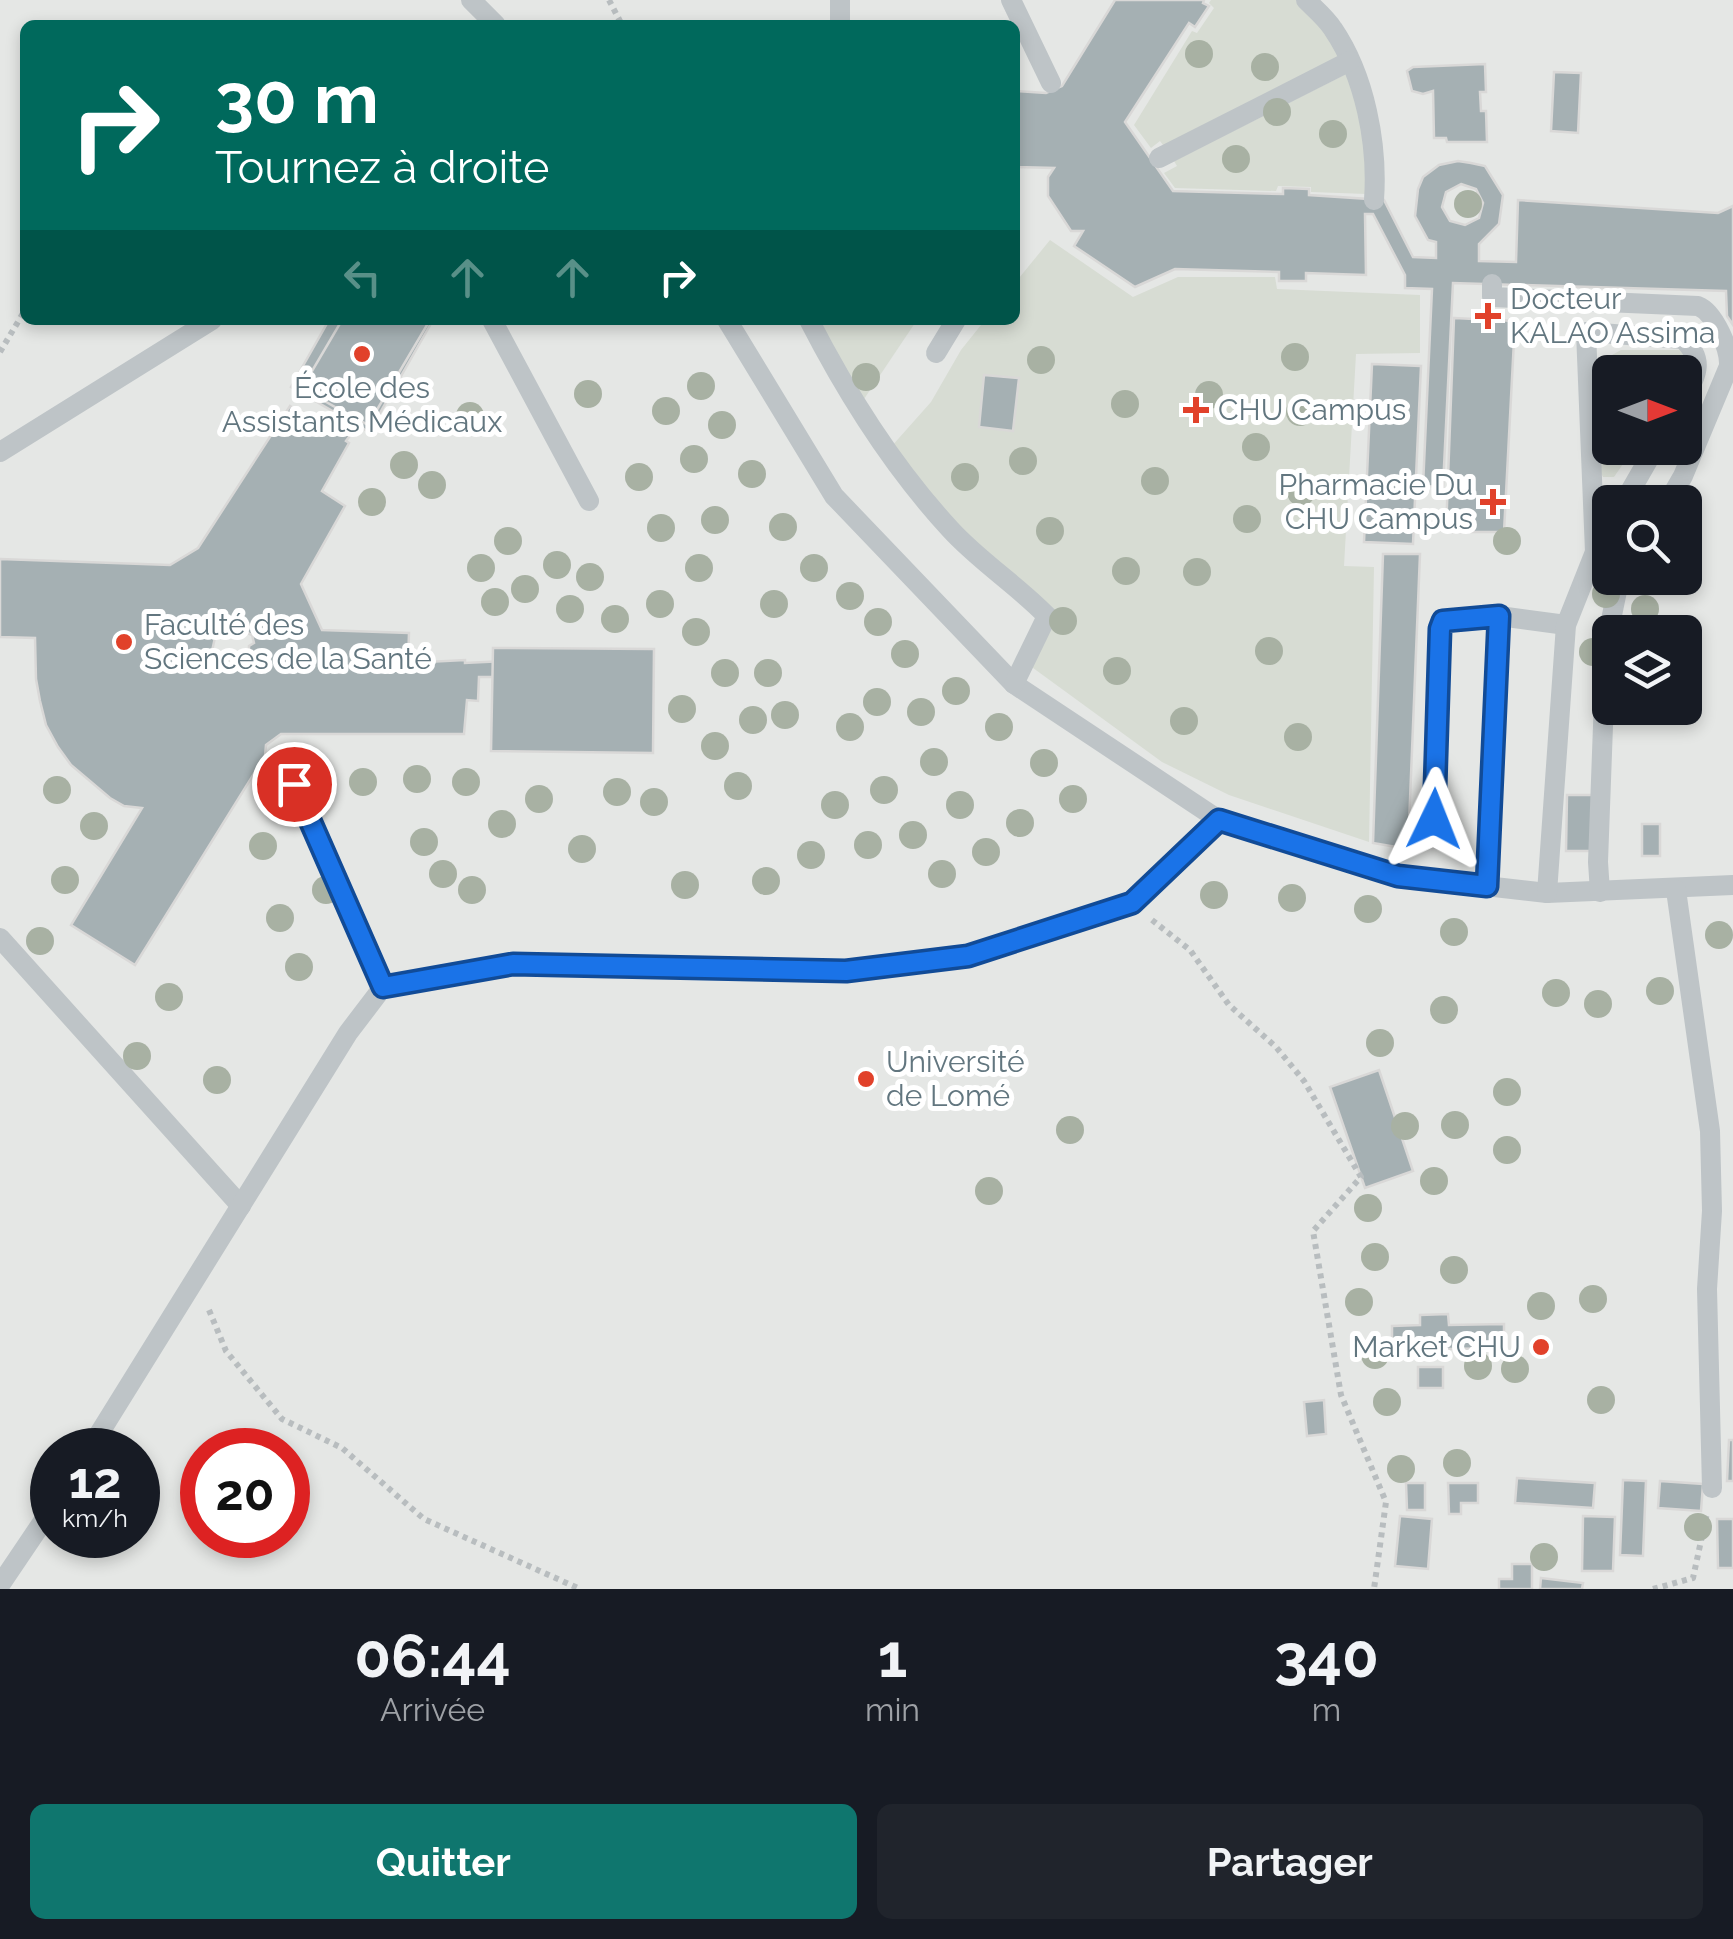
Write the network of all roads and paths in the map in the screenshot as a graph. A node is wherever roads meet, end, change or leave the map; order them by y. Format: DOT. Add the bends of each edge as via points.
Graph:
graph roads {
  1 [pos="471,0"];
  2 [pos="1011,0"];
  3 [pos="1306,0"];
  4 [pos="491,20"];
  5 [pos="1350,61"];
  6 [pos="1051,83"];
  7 [pos="1160,158"];
  8 [pos="1374,200"];
  9 [pos="1492,284"];
  10 [pos="1587,302"];
  11 [pos="20,318"];
  12 [pos="204,325"];
  13 [pos="495,325"];
  14 [pos="730,325"];
  15 [pos="812,325"];
  16 [pos="953,325"];
  17 [pos="1586,332"];
  18 [pos="1725,336"];
  19 [pos="0,352"];
  20 [pos="1695,352"];
  21 [pos="936,353"];
  22 [pos="1695,355"];
  23 [pos="0,452"];
  24 [pos="1592,485"];
  25 [pos="1678,485"];
  26 [pos="590,500"];
  27 [pos="1592,560"];
  28 [pos="1615,595"];
  29 [pos="1499,616"];
  30 [pos="1566,625"];
  31 [pos="1014,684"];
  32 [pos="294,784"];
  33 [pos="1434,819"];
  34 [pos="1219,820"];
  35 [pos="1733,885"];
  36 [pos="1487,886"];
  37 [pos="1676,890"];
  38 [pos="1600,892"];
  39 [pos="1547,893"];
  40 [pos="1132,903"];
  41 [pos="0,938"];
  42 [pos="383,987"];
  43 [pos="241,1206"];
  44 [pos="196,1278"];
  45 [pos="104,1428"];
  46 [pos="1712,1488"];
  47 [pos="30,1541"];
  48 [pos="0,1586"];
  49 [pos="580,1589"];
  50 [pos="1374,1589"];
  51 [pos="1653,1589"];
  1 -- 4 [label="lane"];
  2 -- 6 [label="lane"];
  3 -- 5 [label="lane"];
  5 -- 7 [label="lane"];
  5 -- 8 [label="lane" via="1371,134"];
  9 -- 10 [label="lane" via="1492,297"];
  10 -- 17 [label="lane"];
  10 -- 18 [label="lane" via="1705,308"];
  11 -- 19 [label="path"];
  12 -- 23 [label="lane"];
  13 -- 26 [label="lane"];
  14 -- 31 [label="lane" via="834,496"];
  15 -- 31 [label="lane" via="883,449 952,532 1046,616"];
  16 -- 21 [label="lane"];
  17 -- 20 [label="lane" via="1683,340"];
  17 -- 24 [label="lane"];
  18 -- 20 [label="lane"];
  18 -- 25 [label="lane" via="1729,366"];
  20 -- 22 [label="lane"];
  27 -- 30 [label="lane"];
  28 -- 38 [label="lane" via="1606,644"];
  29 -- 30 [label="lane"];
  29 -- 33 [label="lane" via="1451,619 1440,629"];
  29 -- 36 [label="lane"];
  30 -- 39 [label="lane"];
  31 -- 34 [label="lane"];
  32 -- 42 [label="lane"];
  34 -- 36 [label="lane" via="1398,876"];
  34 -- 40 [label="lane"];
  35 -- 37 [label="lane"];
  36 -- 39 [label="lane"];
  37 -- 38 [label="lane"];
  37 -- 46 [label="lane" via="1710,1131"];
  38 -- 39 [label="lane"];
  40 -- 42 [label="lane" via="968,956 846,971 513,964"];
  40 -- 50 [label="path" via="1190,950 1230,1005 1276,1046 1360,1177 1313,1231 1341,1396 1386,1502"];
  41 -- 43 [label="lane"];
  42 -- 43 [label="lane"];
  43 -- 44 [label="lane"];
  44 -- 45 [label="lane"];
  44 -- 49 [label="path" via="226,1351 282,1419 342,1448 424,1519"];
  46 -- 51 [label="path" via="1693,1578"];
  47 -- 48 [label="lane"];
}
